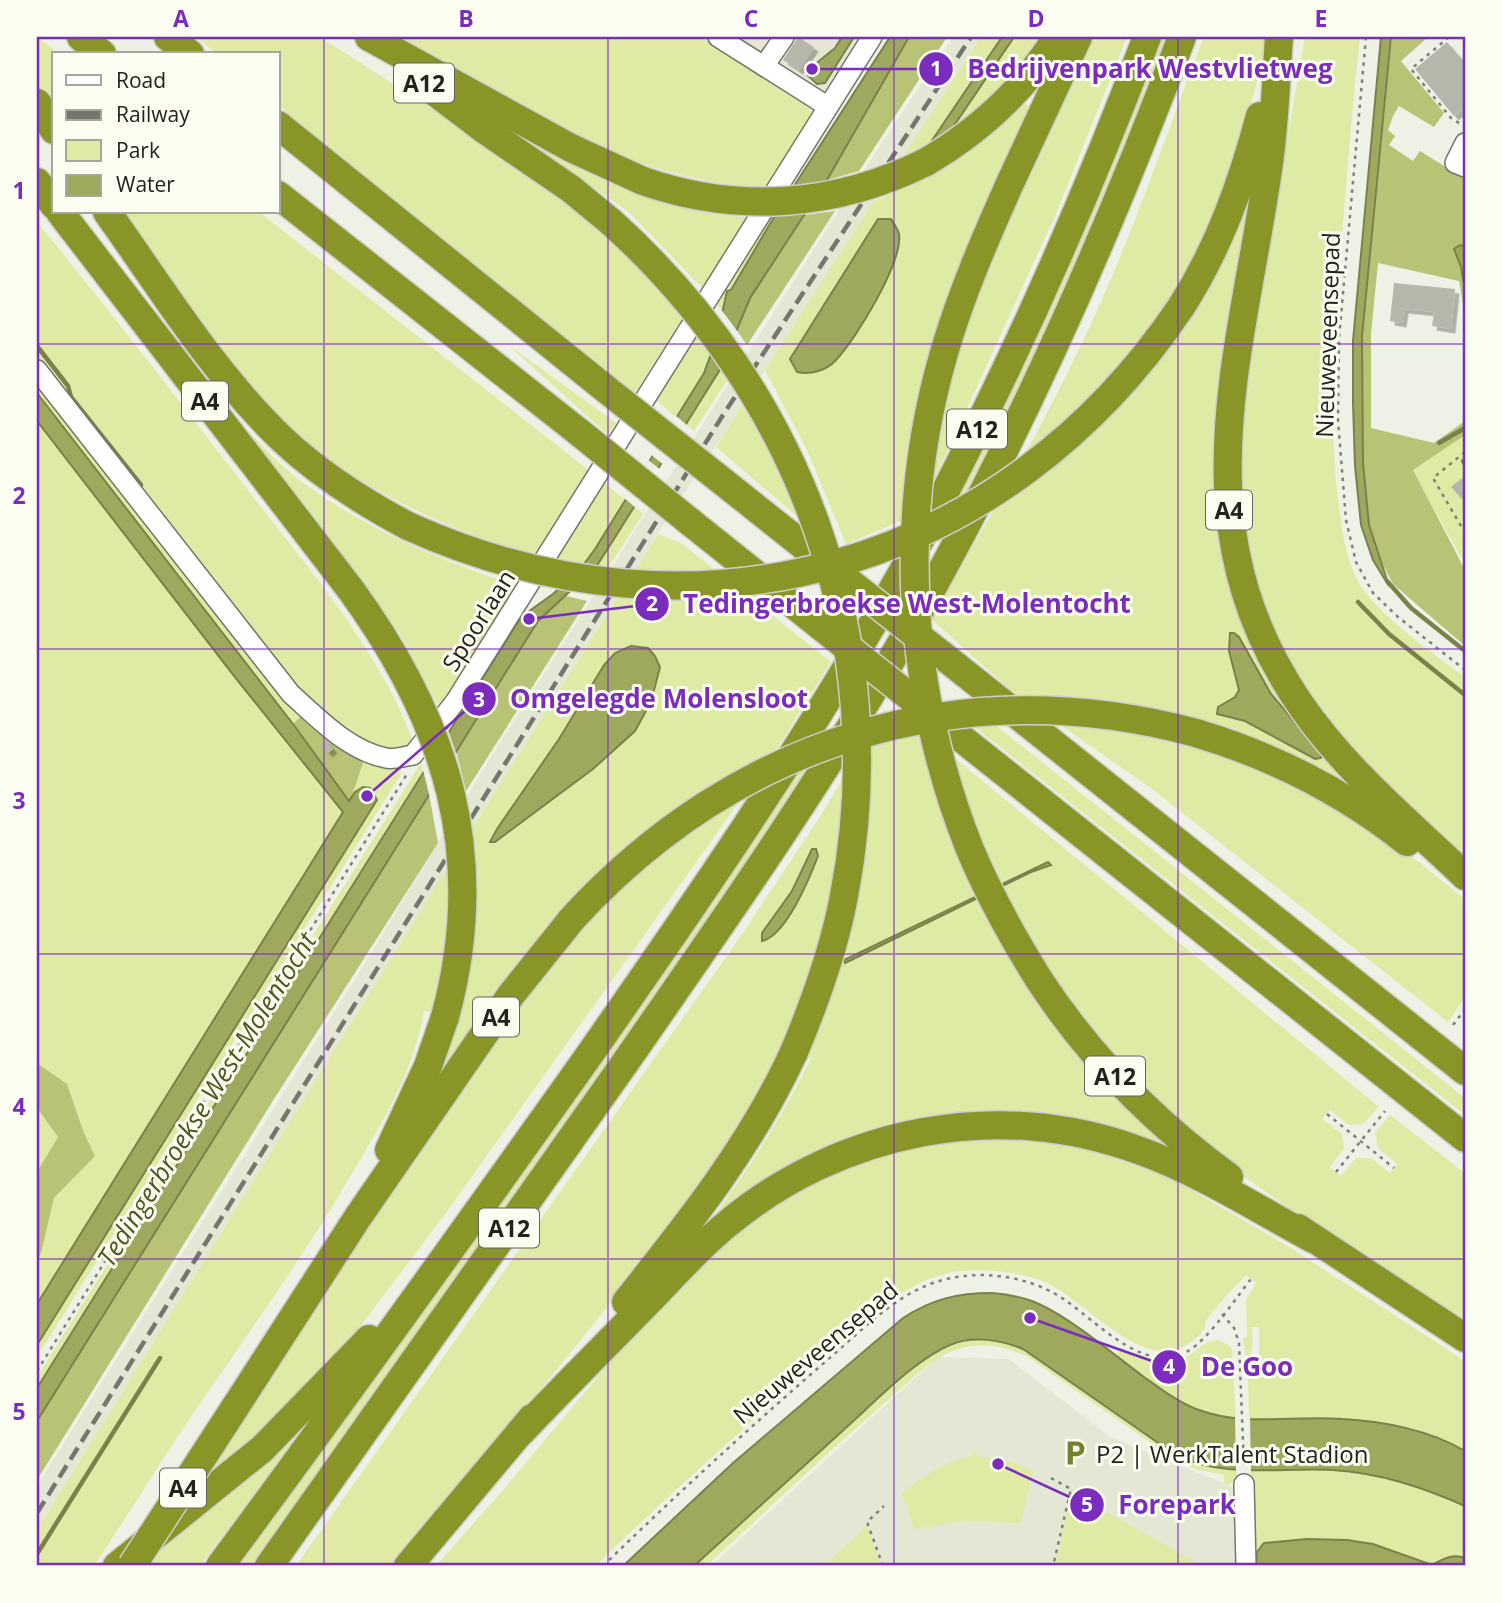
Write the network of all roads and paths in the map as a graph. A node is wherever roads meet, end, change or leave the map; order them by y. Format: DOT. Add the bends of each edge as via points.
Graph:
graph roads {
  1 [pos="168,37"];
  2 [pos="363,37"];
  3 [pos="369,37"];
  4 [pos="718,37"];
  5 [pos="784,37"];
  6 [pos="872,37"];
  7 [pos="1057,37"];
  8 [pos="1078,37"];
  9 [pos="1147,37"];
  10 [pos="1182,37"];
  11 [pos="1278,37"];
  12 [pos="1366,37"];
  13 [pos="1449,37"];
  14 [pos="187,52"];
  15 [pos="764,66"];
  16 [pos="37,103"];
  17 [pos="827,106"];
  18 [pos="52,127"];
  19 [pos="280,127"];
  20 [pos="1465,127"];
  21 [pos="37,129"];
  22 [pos="1465,143"];
  23 [pos="52,148"];
  24 [pos="1465,167"];
  25 [pos="37,182"];
  26 [pos="280,197"];
  27 [pos="52,202"];
  28 [pos="62,214"];
  29 [pos="108,214"];
  30 [pos="212,359"];
  31 [pos="37,370"];
  32 [pos="187,379"];
  33 [pos="1465,452"];
  34 [pos="1465,533"];
  35 [pos="1465,670"];
  36 [pos="413,755"];
  37 [pos="1465,876"];
  38 [pos="1465,888"];
  39 [pos="1465,1009"];
  40 [pos="1453,1025"];
  41 [pos="1465,1071"];
  42 [pos="1385,1111"];
  43 [pos="1327,1114"];
  44 [pos="1465,1138"];
  45 [pos="1360,1141"];
  46 [pos="1394,1168"];
  47 [pos="1336,1172"];
  48 [pos="358,1217"];
  49 [pos="1312,1239"];
  50 [pos="446,1258"];
  51 [pos="1251,1279"];
  52 [pos="1222,1314"];
  53 [pos="1465,1339"];
  54 [pos="37,1371"];
  55 [pos="521,1432"];
  56 [pos="1051,1478"];
  57 [pos="1241,1487"];
  58 [pos="884,1506"];
  59 [pos="117,1566"];
  60 [pos="132,1566"];
  61 [pos="220,1566"];
  62 [pos="269,1566"];
  63 [pos="408,1566"];
  64 [pos="603,1566"];
  65 [pos="883,1566"];
  66 [pos="1053,1566"];
  67 [pos="1246,1566"];
  1 -- 14 [label="highway"];
  2 -- 55 [label="highway, A12, bridge" via="611,222 655,263 725,348 762,406 815,520 852,677 854,822 844,895 814,1001 794,1052 757,1124 715,1187"];
  3 -- 7 [label="highway, A12, bridge" via="560,142 643,181 704,198 766,203 832,196 926,162 976,129 1018,88"];
  4 -- 15 [label="street"];
  5 -- 15 [label="street"];
  6 -- 17 [label="street, Spoorlaan"];
  8 -- 49 [label="highway, A12, bridge" via="992,223 952,327 928,422 919,476 915,584 928,705 942,766 978,867 1038,978 1102,1062 1162,1122"];
  9 -- 50 [label="highway, A12" via="1040,298 992,401 896,582 764,800"];
  10 -- 62 [label="highway, A12" via="1117,204 1038,383 961,535 881,677 747,888"];
  11 -- 30 [label="highway, A4, bridge" via="1260,118 1233,204 1181,307 1137,368 1066,440 1025,472 943,522 876,551 789,575 684,586 630,585 519,566 408,526 350,492 304,459 263,420"];
  11 -- 37 [label="highway, A4" via="1269,161 1228,421 1227,492 1236,553 1268,647 1306,712 1353,768"];
  12 -- 35 [label="path, Nieuweveensepad" via="1339,338 1338,420 1348,529 1356,562 1373,593"];
  13 -- 20 [label="path" via="1411,69 1451,118"];
  15 -- 17 [label="street"];
  16 -- 18 [label="highway"];
  17 -- 36 [label="street, Spoorlaan" via="455,702"];
  19 -- 41 [label="highway, bridge"];
  21 -- 23 [label="highway"];
  22 -- 24 [label="street" via="1455,163"];
  25 -- 27 [label="highway"];
  26 -- 44 [label="highway, bridge"];
  28 -- 32 [label="highway, A4"];
  29 -- 30 [label="highway, A4"];
  30 -- 32 [label="street"];
  31 -- 36 [label="street" via="291,694 360,749 388,759"];
  32 -- 48 [label="highway, A4, bridge" via="393,650 425,712 453,802 461,903 445,1017 428,1066"];
  33 -- 34 [label="path" via="1433,478"];
  36 -- 54 [label="path" via="410,770"];
  38 -- 48 [label="highway, A4, bridge" via="1386,825 1326,787 1264,756 1145,720 1024,709 934,717 857,734 777,765 700,807 612,877 511,995"];
  39 -- 40 [label="path"];
  42 -- 45 [label="path"];
  43 -- 45 [label="path"];
  45 -- 46 [label="path"];
  45 -- 47 [label="path"];
  48 -- 60 [label="highway, A4, bridge"];
  49 -- 53 [label="highway, A12"];
  49 -- 55 [label="highway, A12" via="1174,1164 1096,1137 989,1125 896,1137 805,1172 727,1224"];
  50 -- 59 [label="highway, A12" via="262,1449"];
  50 -- 61 [label="highway, A12"];
  51 -- 52 [label="path, Nieuweveensepad"];
  52 -- 57 [label="path" via="1238,1340"];
  52 -- 64 [label="path, Nieuweveensepad" via="1188,1351 1157,1356 1131,1349 1064,1298 1025,1281 973,1275 927,1285 883,1313 772,1409"];
  55 -- 63 [label="highway, A12"];
  56 -- 66 [label="path" via="1071,1489"];
  57 -- 67 [label="street"];
  58 -- 65 [label="path" via="867,1522"];
}
